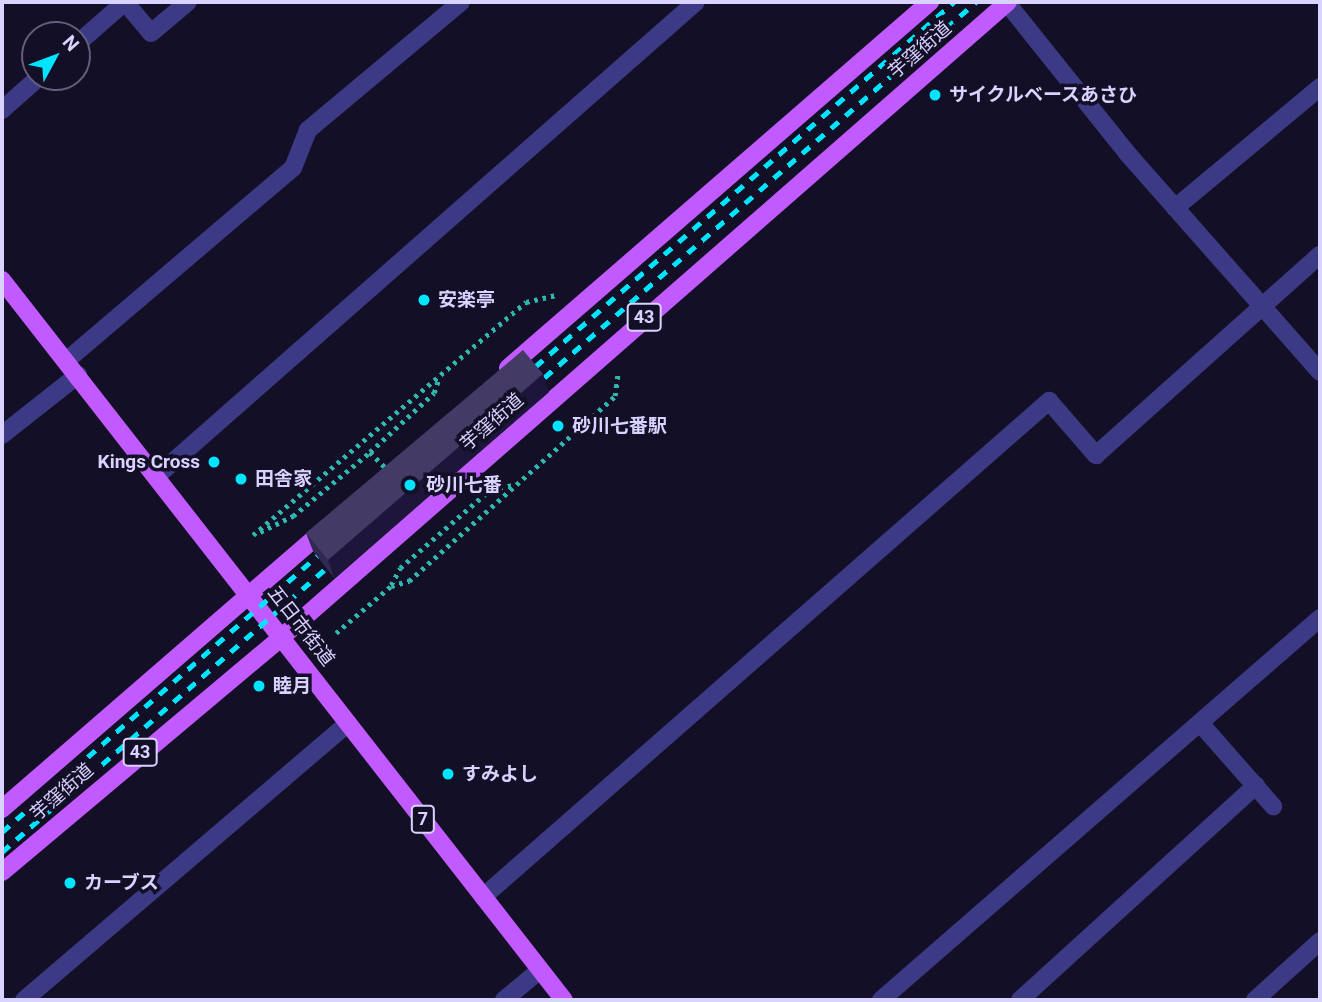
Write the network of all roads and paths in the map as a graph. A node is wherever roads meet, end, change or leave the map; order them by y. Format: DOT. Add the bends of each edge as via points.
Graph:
graph roads {
  1 [pos="188,2"];
  2 [pos="461,2"];
  3 [pos="696,2"];
  4 [pos="930,2"];
  5 [pos="1007,2"];
  6 [pos="91,31"];
  7 [pos="1320,87"];
  8 [pos="23,91"];
  9 [pos="2,110"];
  10 [pos="1175,208"];
  11 [pos="1320,255"];
  12 [pos="2,280"];
  13 [pos="565,294"];
  14 [pos="1261,305"];
  15 [pos="72,368"];
  16 [pos="619,369"];
  17 [pos="1320,372"];
  18 [pos="439,376"];
  19 [pos="489,385"];
  20 [pos="2,435"];
  21 [pos="370,452"];
  22 [pos="158,475"];
  23 [pos="397,480"];
  24 [pos="516,485"];
  25 [pos="343,513"];
  26 [pos="391,586"];
  27 [pos="250,595"];
  28 [pos="1318,625"];
  29 [pos="336,633"];
  30 [pos="283,636"];
  31 [pos="348,723"];
  32 [pos="1200,723"];
  33 [pos="1256,785"];
  34 [pos="1273,806"];
  35 [pos="2,810"];
  36 [pos="2,872"];
  37 [pos="483,897"];
  38 [pos="1320,941"];
  39 [pos="540,970"];
  40 [pos="24,1000"];
  41 [pos="504,1000"];
  42 [pos="564,1000"];
  43 [pos="881,1000"];
  44 [pos="1020,1000"];
  45 [pos="1255,1000"];
  1 -- 6 [label="street" via="151,33 124,2"];
  2 -- 15 [label="street" via="309,130 293,168"];
  3 -- 22 [label="street"];
  4 -- 19 [label="main road, 芋窪街道 / 43"];
  5 -- 10 [label="street"];
  5 -- 30 [label="main road, 芋窪街道 / 43"];
  7 -- 10 [label="street"];
  8 -- 9 [label="street"];
  10 -- 14 [label="street"];
  11 -- 14 [label="street"];
  12 -- 15 [label="main road, 五日市街道 / 7"];
  13 -- 18 [label="path" via="526,302"];
  14 -- 17 [label="street"];
  14 -- 37 [label="street" via="1096,455 1049,401"];
  15 -- 20 [label="street"];
  15 -- 22 [label="main road, 五日市街道 / 7"];
  16 -- 24 [label="path" via="615,396"];
  18 -- 21 [label="path" via="434,393"];
  18 -- 21 [label="path" via="253,535 293,516"];
  21 -- 23 [label="path"];
  22 -- 27 [label="main road, 五日市街道 / 7"];
  24 -- 26 [label="path" via="409,581"];
  24 -- 26 [label="path" via="491,489 400,568"];
  25 -- 27 [label="main road, 芋窪街道 / 43"];
  26 -- 29 [label="path"];
  27 -- 30 [label="main road, 五日市街道 / 7"];
  27 -- 35 [label="main road, 芋窪街道 / 43"];
  28 -- 32 [label="street"];
  30 -- 31 [label="main road, 五日市街道 / 7"];
  30 -- 36 [label="main road, 芋窪街道 / 43"];
  31 -- 37 [label="main road, 五日市街道 / 7"];
  31 -- 40 [label="street"];
  32 -- 33 [label="street"];
  32 -- 43 [label="street"];
  33 -- 34 [label="street"];
  33 -- 44 [label="street"];
  37 -- 39 [label="main road, 五日市街道 / 7"];
  38 -- 45 [label="street"];
  39 -- 41 [label="street"];
  39 -- 42 [label="main road, 五日市街道 / 7"];
}
